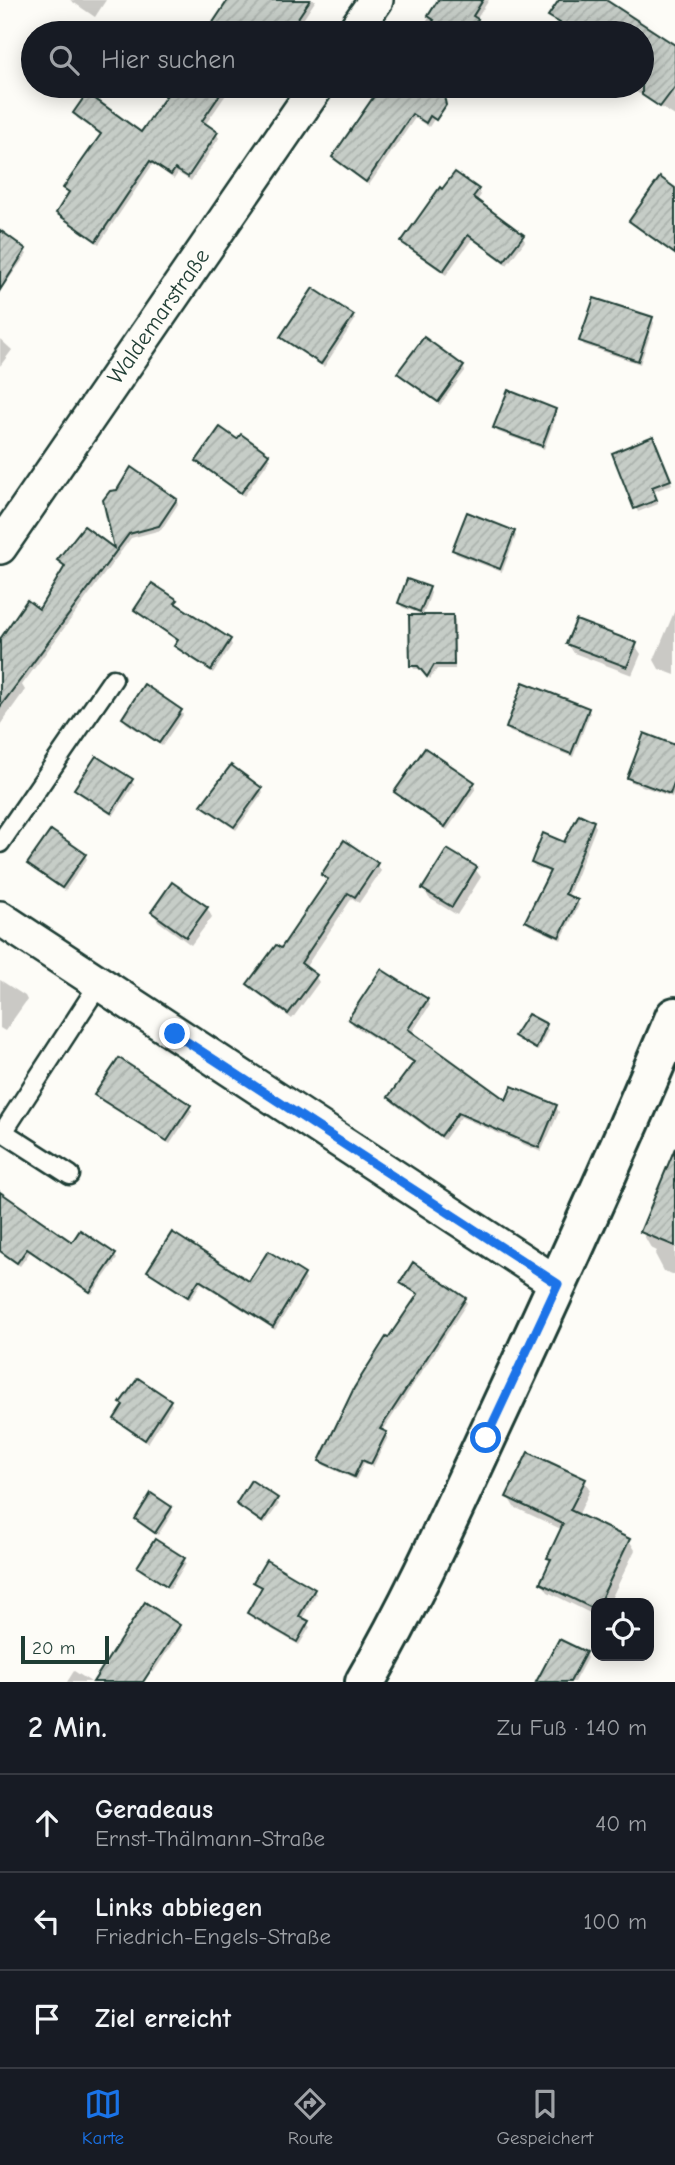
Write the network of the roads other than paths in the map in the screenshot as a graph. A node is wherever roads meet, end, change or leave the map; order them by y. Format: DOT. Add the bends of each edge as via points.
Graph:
graph roads {
  1 [pos="376,0"];
  2 [pos="361,21"];
  3 [pos="309,98"];
  4 [pos="0,547"];
  5 [pos="113,679"];
  6 [pos="0,843"];
  7 [pos="0,918"];
  8 [pos="99,984"];
  9 [pos="675,1017"];
  10 [pos="1,1131"];
  11 [pos="70,1175"];
  12 [pos="558,1284"];
  13 [pos="365,1682"];
  1 -- 2 [label="street"];
  3 -- 4 [label="street, Waldemarstraße"];
  5 -- 6 [label="lane"];
  7 -- 8 [label="street"];
  8 -- 10 [label="lane"];
  8 -- 12 [label="street"];
  9 -- 12 [label="main road"];
  10 -- 11 [label="lane"];
  12 -- 13 [label="main road" via="442,1533"];
}
